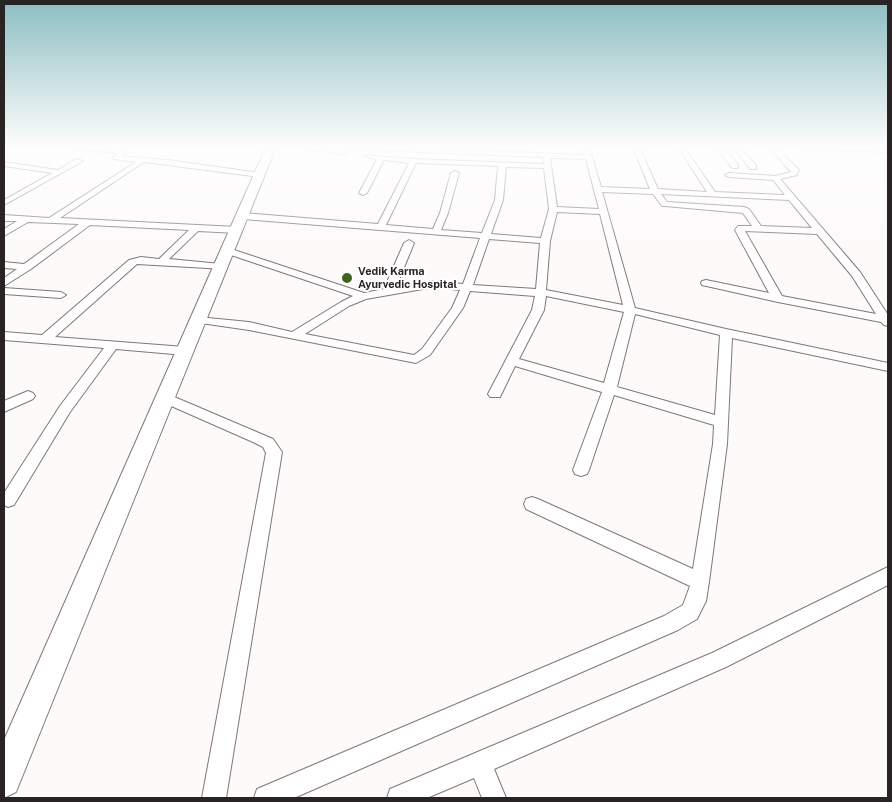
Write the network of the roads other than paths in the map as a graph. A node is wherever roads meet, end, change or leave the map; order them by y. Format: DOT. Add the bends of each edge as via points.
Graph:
graph roads {
  1 [pos="36,184"];
  2 [pos="106,184"];
  3 [pos="256,184"];
  4 [pos="367,184"];
  5 [pos="402,184"];
  6 [pos="452,184"];
  7 [pos="501,184"];
  8 [pos="550,184"];
  9 [pos="597,184"];
  10 [pos="653,184"];
  11 [pos="706,184"];
  12 [pos="780,184"];
  13 [pos="598,189"];
  14 [pos="656,192"];
  15 [pos="363,193"];
  16 [pos="713,195"];
  17 [pos="791,198"];
  18 [pos="4,203"];
  19 [pos="553,209"];
  20 [pos="604,212"];
  21 [pos="4,218"];
  22 [pos="27,219"];
  23 [pos="51,220"];
  24 [pos="88,222"];
  25 [pos="240,223"];
  26 [pos="381,227"];
  27 [pos="757,227"];
  28 [pos="196,228"];
  29 [pos="818,231"];
  30 [pos="436,232"];
  31 [pos="4,233"];
  32 [pos="485,236"];
  33 [pos="544,241"];
  34 [pos="409,243"];
  35 [pos="225,259"];
  36 [pos="161,262"];
  37 [pos="4,265"];
  38 [pos="26,267"];
  39 [pos="4,283"];
  40 [pos="706,283"];
  41 [pos="468,287"];
  42 [pos="4,291"];
  43 [pos="389,291"];
  44 [pos="542,292"];
  45 [pos="61,295"];
  46 [pos="363,296"];
  47 [pos="778,299"];
  48 [pos="630,310"];
  49 [pos="198,320"];
  50 [pos="887,321"];
  51 [pos="726,333"];
  52 [pos="4,336"];
  53 [pos="294,336"];
  54 [pos="44,340"];
  55 [pos="112,346"];
  56 [pos="185,351"];
  57 [pos="511,361"];
  58 [pos="888,367"];
  59 [pos="609,390"];
  60 [pos="494,394"];
  61 [pos="28,396"];
  62 [pos="165,398"];
  63 [pos="4,407"];
  64 [pos="722,422"];
  65 [pos="581,470"];
  66 [pos="8,500"];
  67 [pos="532,504"];
  68 [pos="888,576"];
  69 [pos="700,582"];
  70 [pos="480,763"];
  71 [pos="4,780"];
  72 [pos="214,798"];
  73 [pos="266,798"];
  74 [pos="399,798"];
  75 [pos="494,798"];
  1 -- 18 [label="street"];
  2 -- 23 [label="street"];
  3 -- 25 [label="main road"];
  4 -- 15 [label="street"];
  5 -- 26 [label="street"];
  6 -- 30 [label="street"];
  7 -- 32 [label="street"];
  8 -- 19 [label="street"];
  9 -- 13 [label="street"];
  10 -- 14 [label="street"];
  11 -- 16 [label="street"];
  12 -- 17 [label="street"];
  13 -- 14 [label="street"];
  13 -- 20 [label="street"];
  14 -- 16 [label="street"];
  14 -- 27 [label="street" via="668,205 745,210"];
  16 -- 17 [label="street"];
  17 -- 29 [label="street"];
  19 -- 20 [label="street"];
  19 -- 33 [label="street"];
  20 -- 48 [label="street"];
  21 -- 22 [label="street"];
  22 -- 23 [label="street"];
  22 -- 31 [label="street"];
  23 -- 24 [label="street"];
  24 -- 28 [label="street"];
  24 -- 38 [label="street"];
  25 -- 26 [label="street"];
  25 -- 28 [label="street"];
  25 -- 35 [label="main road"];
  26 -- 30 [label="street"];
  27 -- 29 [label="street"];
  27 -- 47 [label="street" via="740,230"];
  28 -- 36 [label="street"];
  29 -- 50 [label="street" via="856,274"];
  30 -- 32 [label="street"];
  32 -- 33 [label="street"];
  32 -- 41 [label="street"];
  33 -- 44 [label="street"];
  34 -- 43 [label="street"];
  35 -- 36 [label="street"];
  35 -- 46 [label="street"];
  35 -- 49 [label="main road"];
  36 -- 54 [label="street" via="137,260 129,264"];
  37 -- 38 [label="street"];
  38 -- 39 [label="street"];
  40 -- 47 [label="street"];
  41 -- 43 [label="street" via="434,284"];
  41 -- 44 [label="street"];
  41 -- 53 [label="street" via="426,352 416,359"];
  42 -- 45 [label="street"];
  43 -- 46 [label="street"];
  44 -- 48 [label="street"];
  44 -- 57 [label="street" via="538,310"];
  46 -- 53 [label="street"];
  47 -- 50 [label="street"];
  48 -- 51 [label="street"];
  48 -- 59 [label="street"];
  49 -- 53 [label="street"];
  49 -- 56 [label="main road"];
  51 -- 58 [label="street"];
  51 -- 64 [label="street"];
  52 -- 54 [label="street"];
  54 -- 55 [label="street"];
  55 -- 56 [label="street"];
  55 -- 66 [label="street" via="65,409"];
  56 -- 62 [label="main road"];
  57 -- 59 [label="street"];
  57 -- 60 [label="street"];
  59 -- 64 [label="street"];
  59 -- 65 [label="street"];
  61 -- 63 [label="street"];
  62 -- 71 [label="main road"];
  62 -- 72 [label="street" via="258,438 268,443 274,452"];
  64 -- 69 [label="street"];
  67 -- 69 [label="street"];
  68 -- 70 [label="street" via="719,660"];
  69 -- 73 [label="street" via="690,612 671,622"];
  70 -- 74 [label="street"];
  70 -- 75 [label="street"];
}
